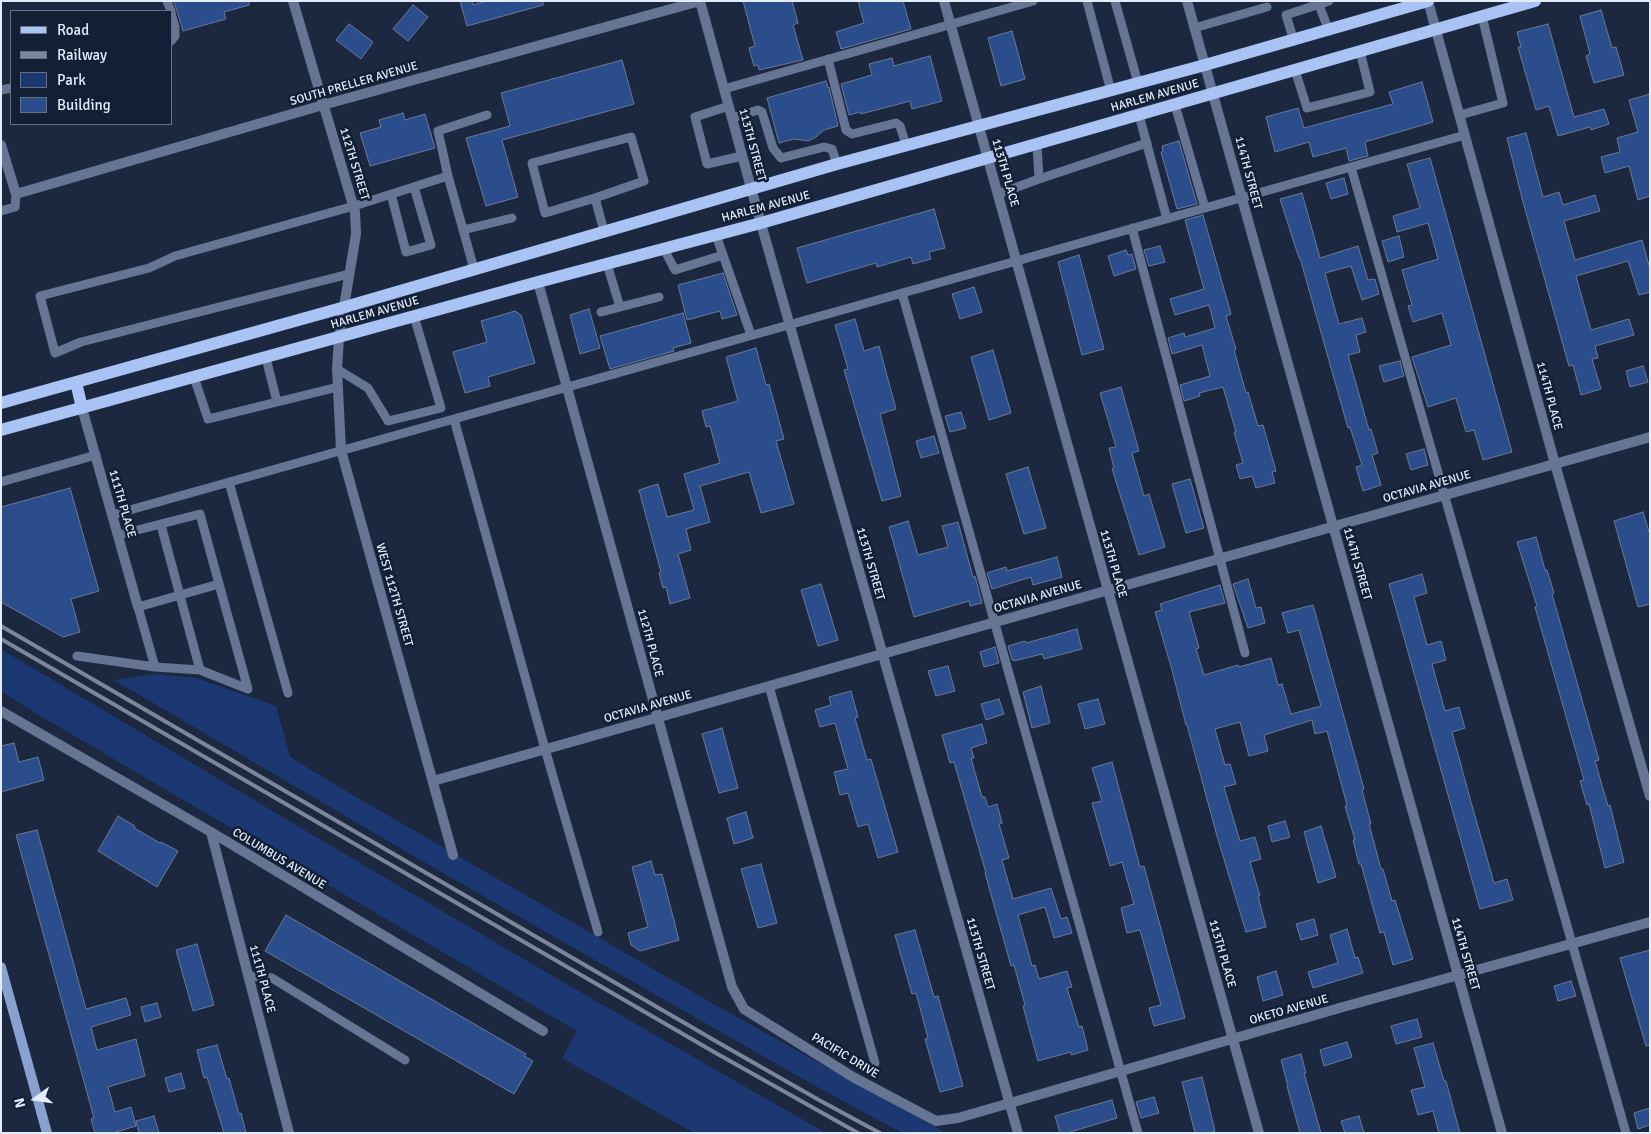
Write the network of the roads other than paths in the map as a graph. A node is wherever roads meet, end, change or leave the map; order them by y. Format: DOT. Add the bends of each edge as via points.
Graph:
graph roads {
  1 [pos="293,1"];
  2 [pos="700,1"];
  3 [pos="944,1"];
  4 [pos="1033,1"];
  5 [pos="1087,1"];
  6 [pos="1115,1"];
  7 [pos="1187,1"];
  8 [pos="1329,1"];
  9 [pos="1428,1"];
  10 [pos="1535,1"];
  11 [pos="1319,5"];
  12 [pos="1267,7"];
  13 [pos="172,16"];
  14 [pos="1482,16"];
  15 [pos="950,25"];
  16 [pos="1194,28"];
  17 [pos="1436,29"];
  18 [pos="1329,31"];
  19 [pos="172,40"];
  20 [pos="1294,41"];
  21 [pos="1360,52"];
  22 [pos="828,60"];
  23 [pos="1205,65"];
  24 [pos="1295,70"];
  25 [pos="1138,83"];
  26 [pos="724,89"];
  27 [pos="1111,91"];
  28 [pos="1213,94"];
  29 [pos="323,105"];
  30 [pos="1175,105"];
  31 [pos="729,106"];
  32 [pos="487,115"];
  33 [pos="1139,115"];
  34 [pos="1460,115"];
  35 [pos="732,118"];
  36 [pos="978,126"];
  37 [pos="1465,135"];
  38 [pos="1147,143"];
  39 [pos="1038,144"];
  40 [pos="1,145"];
  41 [pos="906,145"];
  42 [pos="742,156"];
  43 [pos="987,158"];
  44 [pos="837,164"];
  45 [pos="1351,167"];
  46 [pos="448,176"];
  47 [pos="1040,178"];
  48 [pos="414,187"];
  49 [pos="751,188"];
  50 [pos="16,194"];
  51 [pos="391,194"];
  52 [pos="998,194"];
  53 [pos="595,198"];
  54 [pos="1242,198"];
  55 [pos="354,206"];
  56 [pos="1205,208"];
  57 [pos="1,211"];
  58 [pos="512,218"];
  59 [pos="1167,219"];
  60 [pos="761,223"];
  61 [pos="1132,228"];
  62 [pos="463,230"];
  63 [pos="604,231"];
  64 [pos="716,235"];
  65 [pos="664,249"];
  66 [pos="723,255"];
  67 [pos="1016,261"];
  68 [pos="607,264"];
  69 [pos="474,269"];
  70 [pos="350,274"];
  71 [pos="538,282"];
  72 [pos="902,293"];
  73 [pos="659,296"];
  74 [pos="345,307"];
  75 [pos="620,307"];
  76 [pos="601,312"];
  77 [pos="414,316"];
  78 [pos="790,324"];
  79 [pos="751,335"];
  80 [pos="339,337"];
  81 [pos="266,358"];
  82 [pos="337,369"];
  83 [pos="194,377"];
  84 [pos="76,382"];
  85 [pos="338,387"];
  86 [pos="567,387"];
  87 [pos="277,402"];
  88 [pos="1,403"];
  89 [pos="82,408"];
  90 [pos="454,419"];
  91 [pos="1,430"];
  92 [pos="1650,437"];
  93 [pos="341,450"];
  94 [pos="96,455"];
  95 [pos="1555,464"];
  96 [pos="1,482"];
  97 [pos="229,482"];
  98 [pos="1444,495"];
  99 [pos="112,515"];
  100 [pos="161,524"];
  101 [pos="1333,526"];
  102 [pos="118,535"];
  103 [pos="1219,559"];
  104 [pos="219,584"];
  105 [pos="1108,590"];
  106 [pos="180,595"];
  107 [pos="138,607"];
  108 [pos="994,622"];
  109 [pos="1245,653"];
  110 [pos="882,654"];
  111 [pos="77,656"];
  112 [pos="155,667"];
  113 [pos="200,670"];
  114 [pos="769,686"];
  115 [pos="288,693"];
  116 [pos="1,711"];
  117 [pos="658,717"];
  118 [pos="545,749"];
  119 [pos="432,781"];
  120 [pos="1650,796"];
  121 [pos="211,832"];
  122 [pos="453,855"];
  123 [pos="1650,922"];
  124 [pos="598,932"];
  125 [pos="1572,944"];
  126 [pos="1,967"];
  127 [pos="1458,975"];
  128 [pos="248,976"];
  129 [pos="744,1009"];
  130 [pos="543,1031"];
  131 [pos="1233,1039"];
  132 [pos="405,1060"];
  133 [pos="875,1064"];
  134 [pos="1120,1071"];
  135 [pos="1010,1103"];
  136 [pos="936,1121"];
  137 [pos="48,1133"];
  138 [pos="289,1133"];
  139 [pos="1018,1133"];
  140 [pos="1138,1133"];
  141 [pos="1259,1133"];
  142 [pos="1502,1133"];
  143 [pos="1626,1133"];
  1 -- 29 [label="street, 112TH STREET"];
  2 -- 26 [label="street, 113TH STREET"];
  2 -- 29 [label="street, SOUTH PRELLER AVENUE"];
  3 -- 15 [label="street, 113TH PLACE"];
  4 -- 15 [label="lane"];
  5 -- 27 [label="lane"];
  6 -- 25 [label="lane"];
  7 -- 16 [label="street, 114TH STREET"];
  8 -- 11 [label="lane"];
  9 -- 17 [label="street, 114TH PLACE"];
  9 -- 18 [label="main road, HARLEM AVENUE"];
  10 -- 14 [label="main road, HARLEM AVENUE"];
  11 -- 18 [label="lane"];
  11 -- 20 [label="lane" via="1286,15"];
  12 -- 16 [label="lane"];
  13 -- 19 [label="lane" via="175,27"];
  14 -- 17 [label="main road, HARLEM AVENUE"];
  14 -- 34 [label="lane" via="1503,103"];
  15 -- 22 [label="lane"];
  15 -- 36 [label="street, 113TH PLACE"];
  16 -- 23 [label="street, 114TH STREET"];
  17 -- 21 [label="main road, HARLEM AVENUE"];
  17 -- 34 [label="street, 114TH PLACE"];
  18 -- 20 [label="main road, HARLEM AVENUE"];
  20 -- 23 [label="main road, HARLEM AVENUE"];
  21 -- 24 [label="main road, HARLEM AVENUE"];
  21 -- 24 [label="lane" via="1370,92 1307,108"];
  22 -- 26 [label="lane"];
  22 -- 41 [label="lane" via="846,130 852,134 896,123"];
  23 -- 25 [label="main road, HARLEM AVENUE"];
  23 -- 28 [label="street, 114TH STREET"];
  24 -- 28 [label="main road, HARLEM AVENUE"];
  25 -- 27 [label="main road, HARLEM AVENUE"];
  26 -- 31 [label="street, 113TH STREET"];
  27 -- 36 [label="main road, HARLEM AVENUE"];
  28 -- 30 [label="main road, HARLEM AVENUE"];
  28 -- 54 [label="street, 114TH STREET"];
  29 -- 50 [label="street, SOUTH PRELLER AVENUE"];
  29 -- 55 [label="street, 112TH STREET"];
  30 -- 33 [label="main road, HARLEM AVENUE"];
  30 -- 56 [label="lane"];
  31 -- 35 [label="street, 113TH STREET"];
  31 -- 42 [label="lane" via="695,117 707,164"];
  32 -- 46 [label="lane" via="438,131"];
  33 -- 38 [label="lane"];
  33 -- 39 [label="main road, HARLEM AVENUE"];
  34 -- 37 [label="street, 114TH PLACE"];
  35 -- 42 [label="street, 113TH STREET"];
  35 -- 44 [label="lane" via="758,110 762,112 772,148 781,158 824,147 832,149"];
  36 -- 41 [label="main road, HARLEM AVENUE"];
  36 -- 43 [label="street, 113TH PLACE"];
  37 -- 45 [label="lane"];
  37 -- 95 [label="street, 114TH PLACE"];
  38 -- 47 [label="lane"];
  38 -- 59 [label="lane"];
  39 -- 43 [label="main road, HARLEM AVENUE"];
  39 -- 47 [label="lane"];
  40 -- 50 [label="street"];
  41 -- 44 [label="main road, HARLEM AVENUE"];
  42 -- 49 [label="street, 113TH STREET"];
  43 -- 52 [label="street, 113TH PLACE"];
  43 -- 60 [label="main road, HARLEM AVENUE"];
  44 -- 49 [label="main road, HARLEM AVENUE"];
  45 -- 54 [label="lane"];
  45 -- 98 [label="lane"];
  46 -- 48 [label="lane"];
  46 -- 62 [label="lane"];
  47 -- 52 [label="lane"];
  48 -- 51 [label="lane"];
  48 -- 51 [label="lane" via="431,245 406,252"];
  49 -- 60 [label="street, 113TH STREET"];
  49 -- 63 [label="main road, HARLEM AVENUE"];
  50 -- 57 [label="lane" via="15,207"];
  51 -- 55 [label="lane"];
  52 -- 67 [label="street, 113TH PLACE"];
  53 -- 53 [label="lane" via="546,212 532,163 631,137 644,181"];
  53 -- 63 [label="lane"];
  54 -- 56 [label="lane"];
  54 -- 101 [label="street, 114TH STREET"];
  55 -- 70 [label="street, 112TH STREET" via="356,234"];
  55 -- 70 [label="lane" via="175,256 149,268 40,296 55,353 81,342"];
  56 -- 59 [label="lane"];
  58 -- 62 [label="lane"];
  59 -- 61 [label="lane"];
  60 -- 64 [label="main road, HARLEM AVENUE"];
  60 -- 78 [label="street, 113TH STREET"];
  61 -- 67 [label="lane"];
  61 -- 103 [label="lane"];
  62 -- 69 [label="lane"];
  63 -- 69 [label="main road, HARLEM AVENUE"];
  64 -- 65 [label="main road, HARLEM AVENUE"];
  64 -- 66 [label="lane"];
  65 -- 66 [label="lane" via="675,270"];
  65 -- 68 [label="main road, HARLEM AVENUE"];
  66 -- 79 [label="lane"];
  67 -- 72 [label="lane"];
  67 -- 105 [label="street, 113TH PLACE"];
  68 -- 71 [label="main road, HARLEM AVENUE"];
  68 -- 75 [label="lane"];
  69 -- 74 [label="main road, HARLEM AVENUE"];
  70 -- 74 [label="street, 112TH STREET"];
  71 -- 77 [label="main road, HARLEM AVENUE"];
  71 -- 86 [label="street, 112TH PLACE"];
  72 -- 78 [label="lane"];
  72 -- 108 [label="lane"];
  73 -- 75 [label="lane"];
  74 -- 80 [label="street, 112TH STREET"];
  74 -- 84 [label="main road, HARLEM AVENUE"];
  75 -- 76 [label="lane"];
  77 -- 80 [label="main road, HARLEM AVENUE"];
  77 -- 82 [label="lane" via="441,408 388,421 368,388"];
  78 -- 79 [label="lane"];
  78 -- 110 [label="street, 113TH STREET"];
  79 -- 86 [label="lane"];
  80 -- 81 [label="main road, HARLEM AVENUE"];
  80 -- 82 [label="street, WEST 112TH STREET"];
  81 -- 83 [label="main road, HARLEM AVENUE"];
  81 -- 87 [label="lane"];
  82 -- 85 [label="street, WEST 112TH STREET"];
  83 -- 87 [label="lane" via="208,419"];
  83 -- 89 [label="main road, HARLEM AVENUE"];
  84 -- 88 [label="main road, HARLEM AVENUE"];
  84 -- 89 [label="main road"];
  85 -- 87 [label="lane"];
  85 -- 93 [label="street, WEST 112TH STREET"];
  86 -- 90 [label="lane"];
  86 -- 117 [label="street, 112TH PLACE"];
  89 -- 91 [label="main road, HARLEM AVENUE"];
  89 -- 94 [label="street, 111TH PLACE"];
  90 -- 93 [label="lane"];
  90 -- 118 [label="lane"];
  92 -- 95 [label="street, OCTAVIA AVENUE"];
  93 -- 97 [label="lane"];
  93 -- 119 [label="street, WEST 112TH STREET"];
  94 -- 96 [label="lane"];
  94 -- 99 [label="street, 111TH PLACE"];
  95 -- 98 [label="street, OCTAVIA AVENUE"];
  95 -- 120 [label="street, 114TH PLACE"];
  97 -- 99 [label="lane"];
  97 -- 115 [label="lane"];
  98 -- 101 [label="street, OCTAVIA AVENUE"];
  98 -- 125 [label="lane"];
  99 -- 102 [label="street, 111TH PLACE"];
  100 -- 102 [label="lane"];
  100 -- 104 [label="lane" via="200,514"];
  100 -- 106 [label="lane"];
  101 -- 103 [label="street, OCTAVIA AVENUE"];
  101 -- 127 [label="street, 114TH STREET"];
  102 -- 107 [label="street, 111TH PLACE"];
  103 -- 105 [label="street, OCTAVIA AVENUE"];
  103 -- 109 [label="lane"];
  104 -- 106 [label="lane"];
  104 -- 113 [label="lane" via="248,689"];
  105 -- 108 [label="street, OCTAVIA AVENUE"];
  105 -- 131 [label="street, 113TH PLACE"];
  106 -- 107 [label="lane"];
  106 -- 113 [label="lane"];
  107 -- 112 [label="lane"];
  108 -- 110 [label="street, OCTAVIA AVENUE"];
  108 -- 134 [label="lane"];
  110 -- 114 [label="street, OCTAVIA AVENUE"];
  110 -- 135 [label="street, 113TH STREET"];
  111 -- 112 [label="lane"];
  112 -- 113 [label="lane"];
  114 -- 117 [label="street, OCTAVIA AVENUE"];
  114 -- 133 [label="lane"];
  116 -- 121 [label="street, COLUMBUS AVENUE"];
  117 -- 118 [label="street, OCTAVIA AVENUE"];
  117 -- 129 [label="street, 112TH PLACE" via="732,986"];
  118 -- 119 [label="street, OCTAVIA AVENUE"];
  118 -- 124 [label="lane"];
  119 -- 122 [label="street, WEST 112TH STREET"];
  121 -- 128 [label="street, 111TH PLACE"];
  121 -- 130 [label="street, COLUMBUS AVENUE"];
  123 -- 125 [label="street, OKETO AVENUE"];
  125 -- 127 [label="street, OKETO AVENUE"];
  125 -- 143 [label="lane"];
  126 -- 137 [label="main road"];
  127 -- 131 [label="street, OKETO AVENUE"];
  127 -- 142 [label="street, 114TH STREET"];
  128 -- 132 [label="lane" via="272,978"];
  128 -- 138 [label="street, 111TH PLACE"];
  129 -- 136 [label="street, PACIFIC DRIVE" via="853,1076"];
  131 -- 134 [label="street, OKETO AVENUE"];
  131 -- 141 [label="street, 113TH PLACE"];
  134 -- 135 [label="street, OKETO AVENUE"];
  134 -- 140 [label="lane"];
  135 -- 136 [label="street, OKETO AVENUE"];
  135 -- 139 [label="street, 113TH STREET"];
}
